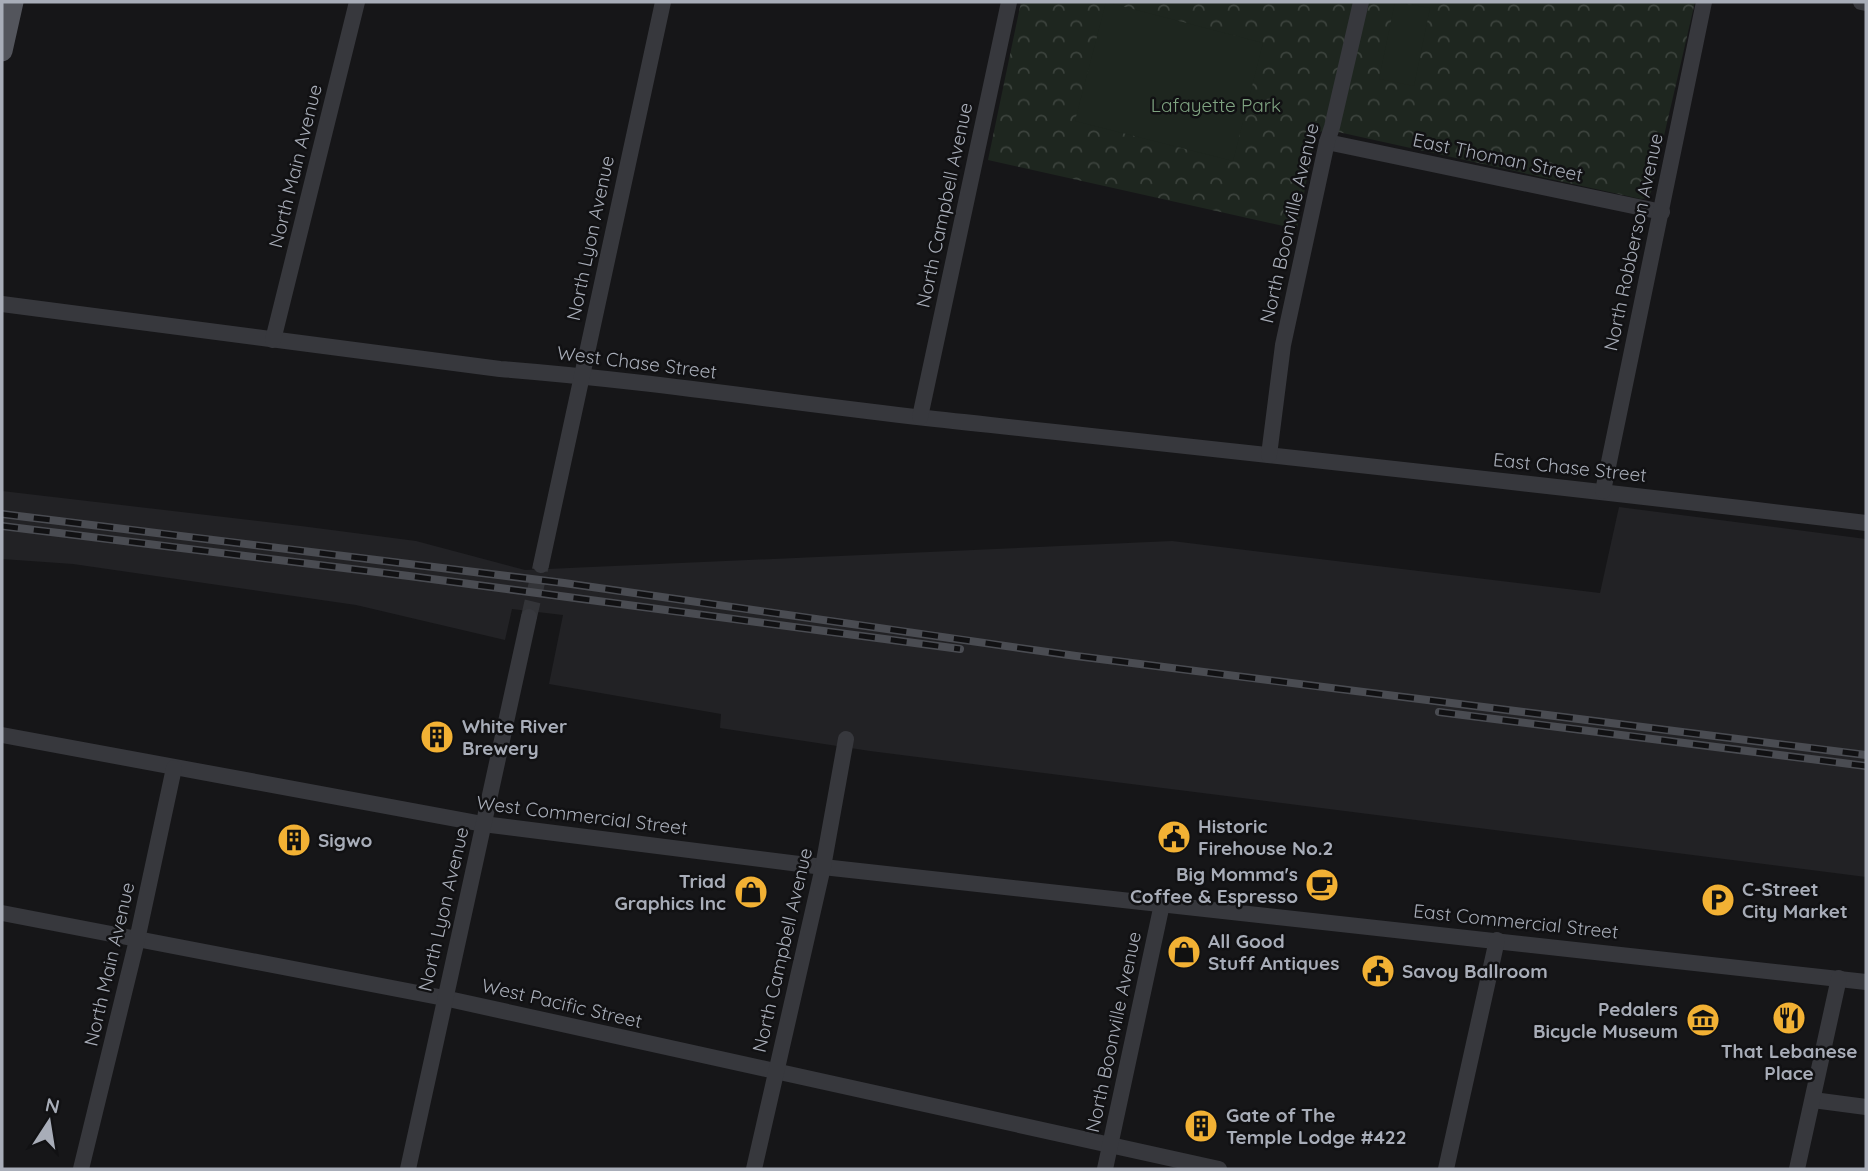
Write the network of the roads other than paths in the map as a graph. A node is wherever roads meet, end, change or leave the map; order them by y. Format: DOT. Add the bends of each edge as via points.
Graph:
graph roads {
  1 [pos="13,2"];
  2 [pos="357,2"];
  3 [pos="663,2"];
  4 [pos="1009,2"];
  5 [pos="1361,2"];
  6 [pos="1704,2"];
  7 [pos="1861,2"];
  8 [pos="1866,3"];
  9 [pos="2,51"];
  10 [pos="1327,142"];
  11 [pos="1661,212"];
  12 [pos="2,304"];
  13 [pos="273,340"];
  14 [pos="582,375"];
  15 [pos="920,417"];
  16 [pos="1269,455"];
  17 [pos="1603,491"];
  18 [pos="1866,523"];
  19 [pos="541,565"];
  20 [pos="529,617"];
  21 [pos="2,735"];
  22 [pos="846,739"];
  23 [pos="174,768"];
  24 [pos="483,824"];
  25 [pos="823,867"];
  26 [pos="1162,904"];
  27 [pos="2,913"];
  28 [pos="137,940"];
  29 [pos="1497,940"];
  30 [pos="1839,978"];
  31 [pos="1866,982"];
  32 [pos="444,998"];
  33 [pos="775,1072"];
  34 [pos="1813,1100"];
  35 [pos="1866,1107"];
  36 [pos="1111,1146"];
  37 [pos="81,1169"];
  38 [pos="408,1169"];
  39 [pos="754,1169"];
  40 [pos="1105,1169"];
  41 [pos="1219,1169"];
  42 [pos="1446,1169"];
  43 [pos="1797,1169"];
  1 -- 9 [label="main road"];
  2 -- 13 [label="street, North Main Avenue"];
  3 -- 14 [label="street, North Lyon Avenue"];
  4 -- 15 [label="street, North Campbell Avenue"];
  5 -- 10 [label="street, North Boonville Avenue"];
  6 -- 11 [label="street, North Robberson Avenue"];
  7 -- 8 [label="street"];
  10 -- 11 [label="street, East Thoman Street"];
  10 -- 16 [label="street, North Boonville Avenue" via="1283,345"];
  11 -- 17 [label="street, North Robberson Avenue"];
  12 -- 13 [label="street, West Chase Street"];
  13 -- 14 [label="street, West Chase Street"];
  14 -- 15 [label="street, West Chase Street"];
  14 -- 19 [label="street, North Lyon Avenue"];
  15 -- 16 [label="street, West Chase Street"];
  16 -- 17 [label="street, East Chase Street"];
  17 -- 18 [label="street, East Chase Street"];
  20 -- 24 [label="street, North Lyon Avenue"];
  21 -- 23 [label="street, West Commercial Street"];
  22 -- 25 [label="street, North Campbell Avenue"];
  23 -- 24 [label="street, West Commercial Street"];
  23 -- 28 [label="street, North Main Avenue"];
  24 -- 25 [label="street, West Commercial Street"];
  24 -- 32 [label="street, North Lyon Avenue"];
  25 -- 26 [label="street, West Commercial Street"];
  25 -- 33 [label="street, North Campbell Avenue"];
  26 -- 29 [label="street, East Commercial Street"];
  26 -- 36 [label="street, North Boonville Avenue"];
  27 -- 28 [label="street, West Pacific Street"];
  28 -- 32 [label="street, West Pacific Street"];
  28 -- 37 [label="street, North Main Avenue"];
  29 -- 30 [label="street, East Commercial Street"];
  29 -- 42 [label="street"];
  30 -- 31 [label="street, East Commercial Street"];
  30 -- 34 [label="street"];
  32 -- 33 [label="street, West Pacific Street"];
  32 -- 38 [label="street, North Lyon Avenue"];
  33 -- 36 [label="street, West Pacific Street"];
  33 -- 39 [label="street, North Campbell Avenue"];
  34 -- 35 [label="street"];
  34 -- 43 [label="street"];
  36 -- 40 [label="street, North Boonville Avenue"];
  36 -- 41 [label="street, West Pacific Street"];
}
